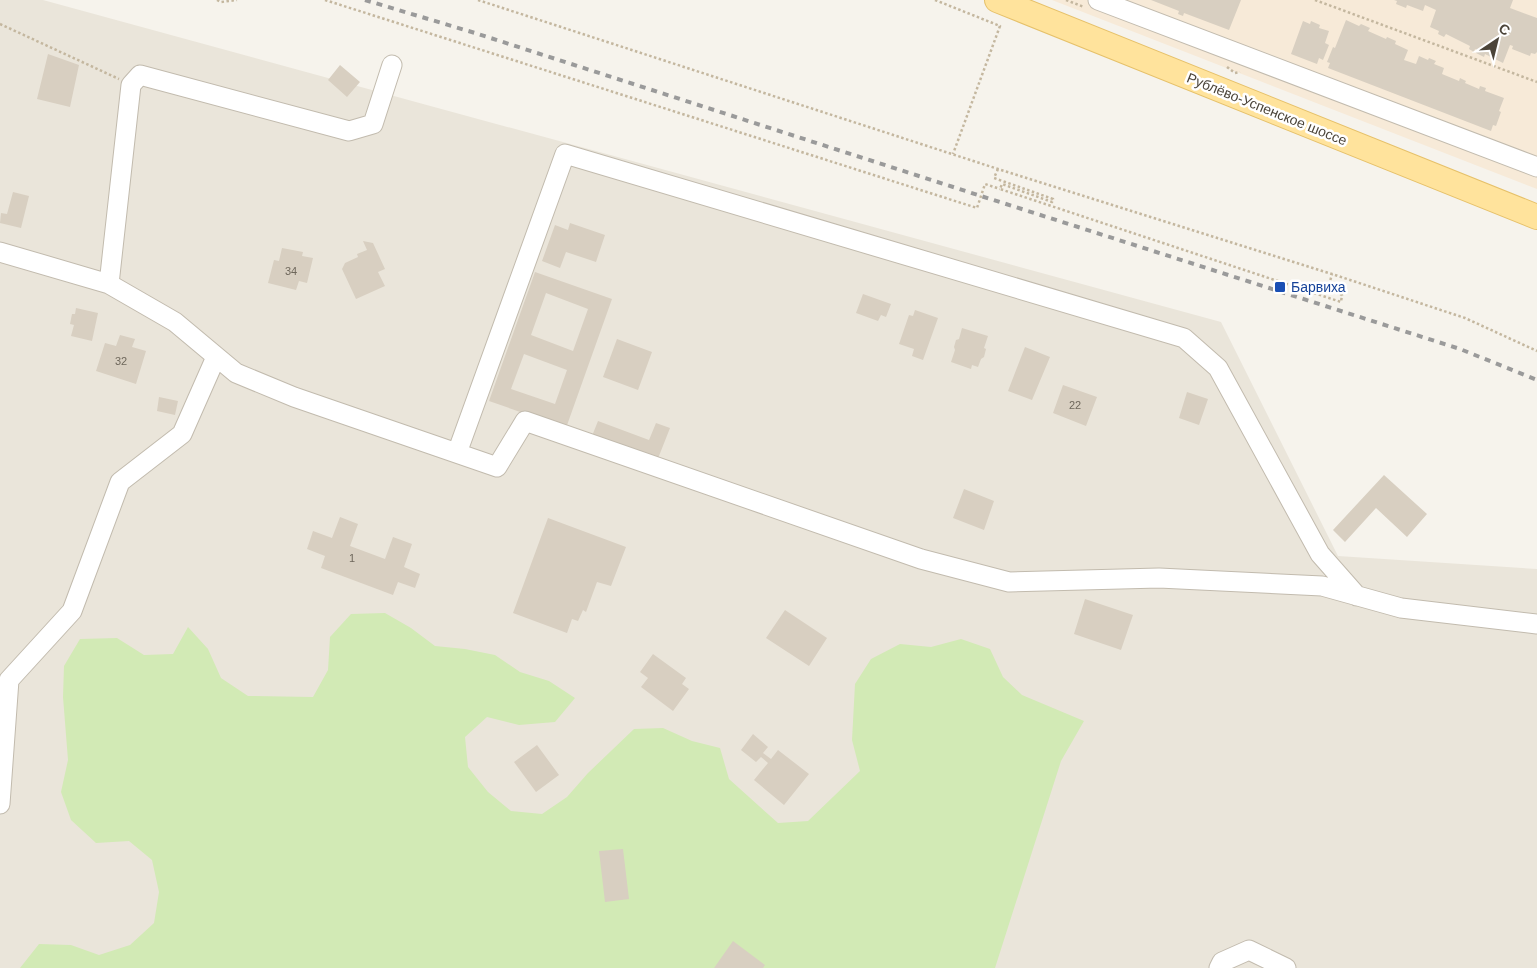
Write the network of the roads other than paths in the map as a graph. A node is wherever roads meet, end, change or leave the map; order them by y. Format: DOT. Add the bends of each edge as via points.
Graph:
graph roads {
  1 [pos="997,0"];
  2 [pos="1098,0"];
  3 [pos="392,65"];
  4 [pos="1537,167"];
  5 [pos="1537,217"];
  6 [pos="0,252"];
  7 [pos="109,284"];
  8 [pos="216,357"];
  9 [pos="458,453"];
  10 [pos="1358,596"];
  11 [pos="1537,624"];
  12 [pos="5,680"];
  13 [pos="0,804"];
  14 [pos="1219,968"];
  15 [pos="1286,968"];
  1 -- 5 [label="main road, Рублёво-Успенское шоссе"];
  2 -- 4 [label="street"];
  3 -- 7 [label="street" via="373,124 349,132 140,75 131,84"];
  6 -- 7 [label="street"];
  7 -- 8 [label="street" via="175,322"];
  8 -- 9 [label="street" via="236,373 294,397"];
  8 -- 12 [label="street" via="182,434 120,482 72,611"];
  9 -- 10 [label="street" via="497,467 525,422 921,559 1008,582 1159,578 1322,586"];
  9 -- 10 [label="street" via="565,154 1184,338 1218,368 1320,554"];
  10 -- 11 [label="street" via="1401,608"];
  12 -- 13 [label="street"];
  14 -- 15 [label="street" via="1222,962 1249,950"];
}
